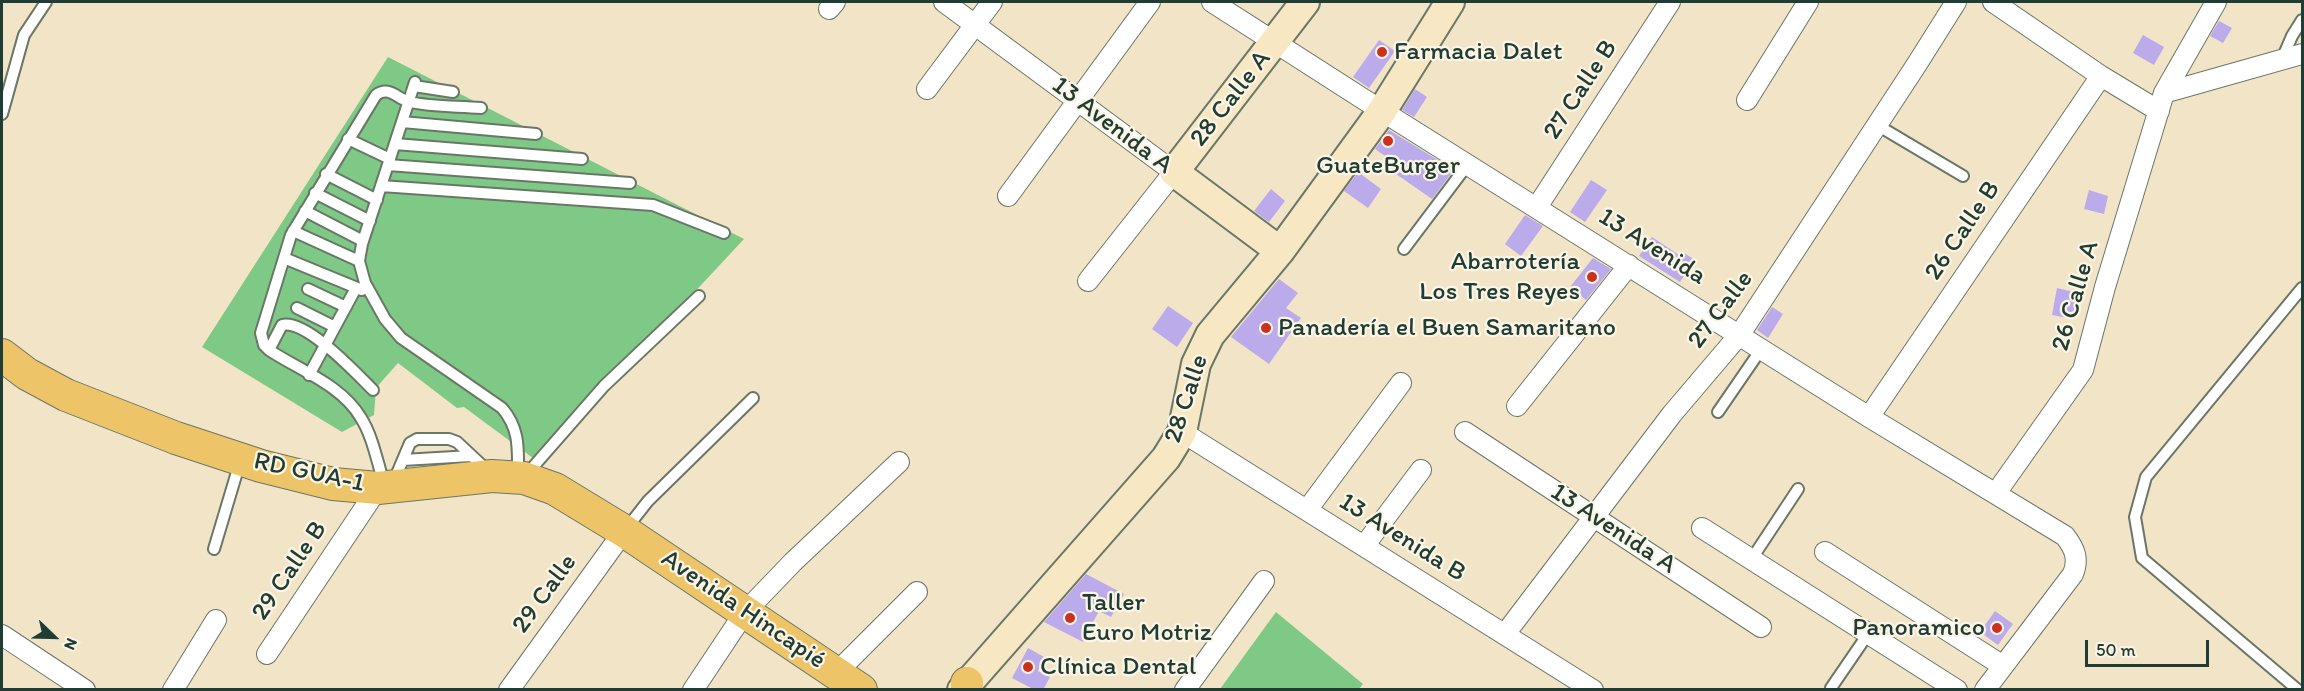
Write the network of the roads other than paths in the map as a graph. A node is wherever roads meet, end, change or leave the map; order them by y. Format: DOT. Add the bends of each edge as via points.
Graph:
graph roads {
  1 [pos="46,2"];
  2 [pos="944,2"];
  3 [pos="992,2"];
  4 [pos="1150,2"];
  5 [pos="1212,2"];
  6 [pos="1305,2"];
  7 [pos="1450,2"];
  8 [pos="1670,2"];
  9 [pos="1808,2"];
  10 [pos="1956,2"];
  11 [pos="1994,2"];
  12 [pos="2216,2"];
  13 [pos="2302,20"];
  14 [pos="975,24"];
  15 [pos="1276,41"];
  16 [pos="2302,54"];
  17 [pos="2282,60"];
  18 [pos="2101,76"];
  19 [pos="436,89"];
  20 [pos="927,89"];
  21 [pos="453,92"];
  22 [pos="1747,100"];
  23 [pos="1078,101"];
  24 [pos="408,102"];
  25 [pos="2162,102"];
  26 [pos="435,104"];
  27 [pos="481,108"];
  28 [pos="1382,111"];
  29 [pos="2,114"];
  30 [pos="402,122"];
  31 [pos="1877,125"];
  32 [pos="536,134"];
  33 [pos="348,139"];
  34 [pos="394,144"];
  35 [pos="455,149"];
  36 [pos="525,154"];
  37 [pos="582,159"];
  38 [pos="389,162"];
  39 [pos="1468,164"];
  40 [pos="453,170"];
  41 [pos="1174,172"];
  42 [pos="326,174"];
  43 [pos="524,175"];
  44 [pos="1963,176"];
  45 [pos="573,178"];
  46 [pos="630,183"];
  47 [pos="381,186"];
  48 [pos="315,193"];
  49 [pos="1008,196"];
  50 [pos="571,199"];
  51 [pos="376,200"];
  52 [pos="1537,207"];
  53 [pos="304,211"];
  54 [pos="370,221"];
  55 [pos="293,231"];
  56 [pos="724,233"];
  57 [pos="363,241"];
  58 [pos="1404,249"];
  59 [pos="1280,251"];
  60 [pos="284,258"];
  61 [pos="359,261"];
  62 [pos="1629,265"];
  63 [pos="1088,280"];
  64 [pos="356,288"];
  65 [pos="2302,288"];
  66 [pos="309,289"];
  67 [pos="371,294"];
  68 [pos="699,296"];
  69 [pos="346,307"];
  70 [pos="297,308"];
  71 [pos="335,327"];
  72 [pos="1740,334"];
  73 [pos="326,344"];
  74 [pos="1762,348"];
  75 [pos="269,350"];
  76 [pos="5,354"];
  77 [pos="309,375"];
  78 [pos="1401,383"];
  79 [pos="373,390"];
  80 [pos="753,398"];
  81 [pos="1517,406"];
  82 [pos="1718,412"];
  83 [pos="1869,417"];
  84 [pos="1182,432"];
  85 [pos="1465,432"];
  86 [pos="241,459"];
  87 [pos="899,462"];
  88 [pos="1421,470"];
  89 [pos="501,472"];
  90 [pos="389,480"];
  91 [pos="1798,489"];
  92 [pos="1996,493"];
  93 [pos="1307,510"];
  94 [pos="1595,516"];
  95 [pos="1702,528"];
  96 [pos="624,531"];
  97 [pos="1364,546"];
  98 [pos="214,549"];
  99 [pos="1825,552"];
  100 [pos="1751,560"];
  101 [pos="1264,581"];
  102 [pos="916,592"];
  103 [pos="745,612"];
  104 [pos="216,620"];
  105 [pos="1761,627"];
  106 [pos="1505,634"];
  107 [pos="1868,634"];
  108 [pos="2,635"];
  109 [pos="267,654"];
  110 [pos="2003,666"];
  111 [pos="853,685"];
  112 [pos="965,687"];
  113 [pos="1831,688"];
  114 [pos="85,690"];
  115 [pos="173,690"];
  116 [pos="509,690"];
  117 [pos="693,690"];
  118 [pos="1185,690"];
  119 [pos="1593,690"];
  120 [pos="1957,690"];
  121 [pos="1985,690"];
  122 [pos="2298,690"];
  1 -- 29 [label="lane" via="24,35"];
  2 -- 14 [label="street, 13 Avenida A"];
  3 -- 14 [label="street"];
  4 -- 23 [label="street"];
  5 -- 15 [label="street, 13 Avenida"];
  6 -- 15 [label="main road, 28 Calle A"];
  7 -- 28 [label="main road, 28 Calle"];
  8 -- 52 [label="street, 27 Calle B"];
  9 -- 22 [label="street"];
  10 -- 31 [label="street, 27 Calle"];
  11 -- 18 [label="street"];
  12 -- 25 [label="street, 26 Calle A"];
  13 -- 17 [label="lane"];
  14 -- 20 [label="street"];
  14 -- 23 [label="street, 13 Avenida A"];
  15 -- 28 [label="street, 13 Avenida"];
  15 -- 41 [label="main road, 28 Calle A"];
  16 -- 17 [label="street"];
  17 -- 25 [label="street"];
  18 -- 25 [label="street"];
  18 -- 83 [label="street, 26 Calle B"];
  19 -- 21 [label="lane"];
  19 -- 24 [label="lane" via="414,84"];
  19 -- 26 [label="lane"];
  23 -- 41 [label="street, 13 Avenida A"];
  23 -- 49 [label="street"];
  24 -- 26 [label="lane"];
  24 -- 30 [label="lane"];
  24 -- 33 [label="lane" via="381,91"];
  25 -- 92 [label="street, 26 Calle A" via="2083,370"];
  26 -- 27 [label="lane"];
  28 -- 39 [label="street, 13 Avenida"];
  28 -- 59 [label="main road, 28 Calle"];
  30 -- 32 [label="lane"];
  30 -- 34 [label="lane"];
  31 -- 44 [label="lane"];
  31 -- 72 [label="street, 27 Calle"];
  33 -- 38 [label="lane"];
  33 -- 42 [label="lane"];
  34 -- 35 [label="lane"];
  34 -- 38 [label="lane"];
  35 -- 36 [label="lane"];
  35 -- 40 [label="lane"];
  36 -- 37 [label="lane"];
  36 -- 43 [label="lane"];
  38 -- 40 [label="lane"];
  38 -- 47 [label="lane"];
  39 -- 52 [label="street, 13 Avenida"];
  39 -- 58 [label="lane"];
  40 -- 43 [label="lane"];
  41 -- 59 [label="main road, 13 Avenida A"];
  41 -- 63 [label="street, 28 Calle A"];
  42 -- 48 [label="lane"];
  42 -- 51 [label="lane"];
  43 -- 45 [label="lane"];
  45 -- 46 [label="lane"];
  45 -- 50 [label="lane"];
  47 -- 50 [label="lane"];
  47 -- 51 [label="lane"];
  48 -- 53 [label="lane"];
  48 -- 54 [label="lane"];
  50 -- 56 [label="lane" via="653,205"];
  51 -- 54 [label="lane"];
  52 -- 62 [label="street, 13 Avenida"];
  53 -- 55 [label="lane"];
  53 -- 57 [label="lane"];
  54 -- 57 [label="lane"];
  55 -- 60 [label="lane"];
  55 -- 61 [label="lane"];
  57 -- 61 [label="lane"];
  59 -- 84 [label="main road, 28 Calle" via="1200,352"];
  60 -- 64 [label="lane"];
  60 -- 75 [label="lane" via="261,333"];
  61 -- 67 [label="lane"];
  62 -- 72 [label="street, 13 Avenida"];
  62 -- 81 [label="street"];
  64 -- 67 [label="lane"];
  64 -- 69 [label="lane"];
  65 -- 122 [label="lane" via="2146,477 2135,517 2142,558"];
  66 -- 69 [label="lane"];
  67 -- 89 [label="lane" via="401,338 510,417 518,438"];
  68 -- 89 [label="lane" via="604,386"];
  69 -- 71 [label="lane"];
  70 -- 71 [label="lane"];
  71 -- 73 [label="lane"];
  72 -- 74 [label="street, 13 Avenida"];
  72 -- 94 [label="street, 27 Calle" via="1672,414"];
  73 -- 75 [label="lane" via="285,324"];
  73 -- 77 [label="lane"];
  73 -- 79 [label="lane"];
  74 -- 82 [label="lane"];
  74 -- 83 [label="street, 13 Avenida"];
  75 -- 77 [label="lane"];
  76 -- 86 [label="main road, RD GUA-1" via="27,374 66,395"];
  77 -- 90 [label="lane" via="353,406"];
  78 -- 93 [label="street"];
  80 -- 96 [label="lane" via="648,501"];
  83 -- 92 [label="street, 13 Avenida"];
  84 -- 93 [label="street, 13 Avenida B"];
  84 -- 112 [label="main road, 28 Calle" via="1166,458"];
  85 -- 94 [label="street, 13 Avenida A"];
  86 -- 90 [label="main road, RD GUA-1" via="333,484"];
  86 -- 98 [label="lane"];
  87 -- 103 [label="street"];
  88 -- 97 [label="street"];
  89 -- 90 [label="main road, RD GUA-1"];
  89 -- 90 [label="lane" via="457,442 417,439"];
  89 -- 96 [label="main road, RD GUA-1" via="555,489"];
  90 -- 109 [label="street, 29 Calle B"];
  91 -- 100 [label="lane"];
  92 -- 110 [label="street, 13 Avenida" via="2065,536 2077,565"];
  93 -- 97 [label="street, 13 Avenida B"];
  94 -- 105 [label="street, 13 Avenida A"];
  94 -- 106 [label="street, 27 Calle"];
  95 -- 100 [label="street, 13 Avenida A"];
  96 -- 103 [label="main road, Avenida Hincapié"];
  96 -- 116 [label="street, 29 Calle"];
  97 -- 106 [label="street, 13 Avenida B"];
  99 -- 110 [label="street"];
  100 -- 107 [label="street, 13 Avenida A"];
  101 -- 118 [label="street"];
  102 -- 111 [label="street"];
  103 -- 111 [label="main road, Avenida Hincapié"];
  103 -- 117 [label="street"];
  104 -- 115 [label="street"];
  106 -- 119 [label="street, 13 Avenida B"];
  107 -- 113 [label="lane"];
  107 -- 120 [label="street, 13 Avenida A"];
  108 -- 114 [label="street"];
  110 -- 121 [label="street"];
}
